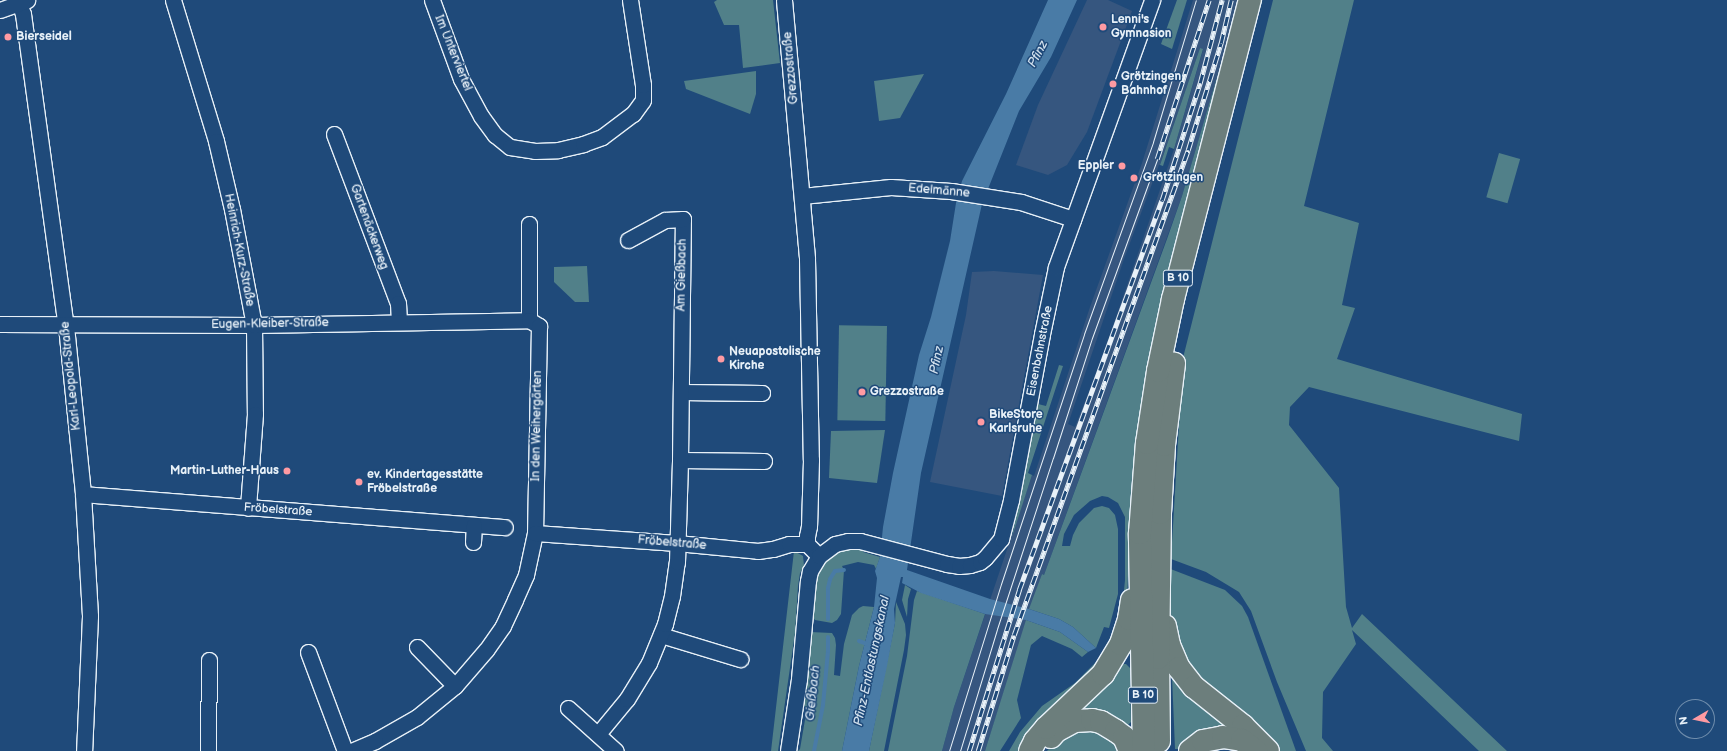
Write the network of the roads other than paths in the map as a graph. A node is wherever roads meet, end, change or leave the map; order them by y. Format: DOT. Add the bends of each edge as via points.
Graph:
graph roads {
  1 [pos="174,0"];
  2 [pos="432,0"];
  3 [pos="630,0"];
  4 [pos="784,0"];
  5 [pos="1152,0"];
  6 [pos="1250,0"];
  7 [pos="1264,0"];
  8 [pos="23,1"];
  9 [pos="0,10"];
  10 [pos="334,134"];
  11 [pos="802,196"];
  12 [pos="1073,219"];
  13 [pos="529,224"];
  14 [pos="628,240"];
  15 [pos="399,322"];
  16 [pos="534,323"];
  17 [pos="0,324"];
  18 [pos="254,325"];
  19 [pos="66,326"];
  20 [pos="681,392"];
  21 [pos="762,394"];
  22 [pos="680,460"];
  23 [pos="764,461"];
  24 [pos="83,494"];
  25 [pos="248,508"];
  26 [pos="474,525"];
  27 [pos="505,527"];
  28 [pos="536,529"];
  29 [pos="473,542"];
  30 [pos="677,543"];
  31 [pos="807,544"];
  32 [pos="819,556"];
  33 [pos="1140,561"];
  34 [pos="1159,579"];
  35 [pos="661,636"];
  36 [pos="417,647"];
  37 [pos="308,652"];
  38 [pos="740,659"];
  39 [pos="209,660"];
  40 [pos="454,686"];
  41 [pos="568,708"];
  42 [pos="598,734"];
  43 [pos="84,751"];
  44 [pos="208,751"];
  45 [pos="345,751"];
  46 [pos="352,751"];
  47 [pos="616,751"];
  48 [pos="788,751"];
  49 [pos="1030,751"];
  50 [pos="1041,751"];
  51 [pos="1130,751"];
  52 [pos="1144,751"];
  53 [pos="1159,751"];
  54 [pos="1190,751"];
  55 [pos="1256,751"];
  56 [pos="1268,751"];
  1 -- 18 [label="street, Heinrich-Kurz-Straße" via="216,141"];
  2 -- 3 [label="street, Im Unterviertel" via="461,79 481,116 495,135 510,147 535,151 558,150 602,137 633,114 642,100 644,90"];
  4 -- 11 [label="street, Grezzostraße"];
  5 -- 12 [label="street, Eisenbahnstraße"];
  6 -- 33 [label="highway, B 10" via="1173,299 1158,371 1147,443"];
  7 -- 34 [label="highway, B 10" via="1214,181 1185,300 1164,444"];
  8 -- 9 [label="street"];
  8 -- 19 [label="street, Karl-Leopold-Straße"];
  10 -- 15 [label="street, Gartenäckerweg" via="398,303"];
  11 -- 12 [label="street, Edelmänne" via="891,187 957,192 1021,202"];
  11 -- 31 [label="street, Grezzostraße" via="808,298 811,452"];
  12 -- 32 [label="street, Eisenbahnstraße" via="1053,282 1011,500 1001,539 985,558 970,565 947,564 874,544 848,541 835,544"];
  13 -- 16 [label="street, In den Weihergärten"];
  14 -- 20 [label="street, Am Gießbach" via="664,220 682,219"];
  15 -- 16 [label="street, Eugen-Kleiber-Straße"];
  15 -- 18 [label="street, Eugen-Kleiber-Straße"];
  16 -- 28 [label="street, In den Weihergärten"];
  17 -- 19 [label="street, Eugen-Kleiber-Straße"];
  18 -- 19 [label="street, Eugen-Kleiber-Straße"];
  18 -- 25 [label="street, Heinrich-Kurz-Straße" via="255,414"];
  19 -- 24 [label="street, Karl-Leopold-Straße"];
  20 -- 21 [label="street"];
  20 -- 22 [label="street, Am Gießbach"];
  22 -- 23 [label="street"];
  22 -- 30 [label="street, Am Gießbach"];
  24 -- 25 [label="street, Fröbelstraße"];
  24 -- 43 [label="street, Karl-Leopold-Straße" via="90,616"];
  25 -- 26 [label="street, Fröbelstraße"];
  26 -- 27 [label="street, Fröbelstraße"];
  26 -- 29 [label="street"];
  28 -- 30 [label="street, Fröbelstraße"];
  28 -- 40 [label="street, In den Weihergärten" via="526,575 503,626 482,657"];
  30 -- 31 [label="street, Fröbelstraße" via="758,551 789,544"];
  30 -- 35 [label="street, Am Gießbach" via="672,596"];
  31 -- 32 [label="street"];
  32 -- 48 [label="street" via="810,570 808,581"];
  33 -- 49 [label="highway" via="1129,618 1113,660 1103,674 1046,728"];
  33 -- 52 [label="highway, B 10"];
  34 -- 53 [label="highway, B 10"];
  34 -- 56 [label="highway" via="1169,645 1179,668 1194,687 1243,726"];
  35 -- 38 [label="street"];
  35 -- 42 [label="street, Am Gießbach" via="628,699"];
  36 -- 40 [label="street"];
  37 -- 45 [label="street"];
  39 -- 44 [label="street"];
  40 -- 46 [label="street, In den Weihergärten" via="417,717"];
  41 -- 42 [label="street"];
  42 -- 47 [label="street"];
  50 -- 51 [label="highway" via="1056,731 1075,721 1092,720 1101,722 1124,737"];
  54 -- 55 [label="highway" via="1203,741 1223,737 1242,740"];
}
